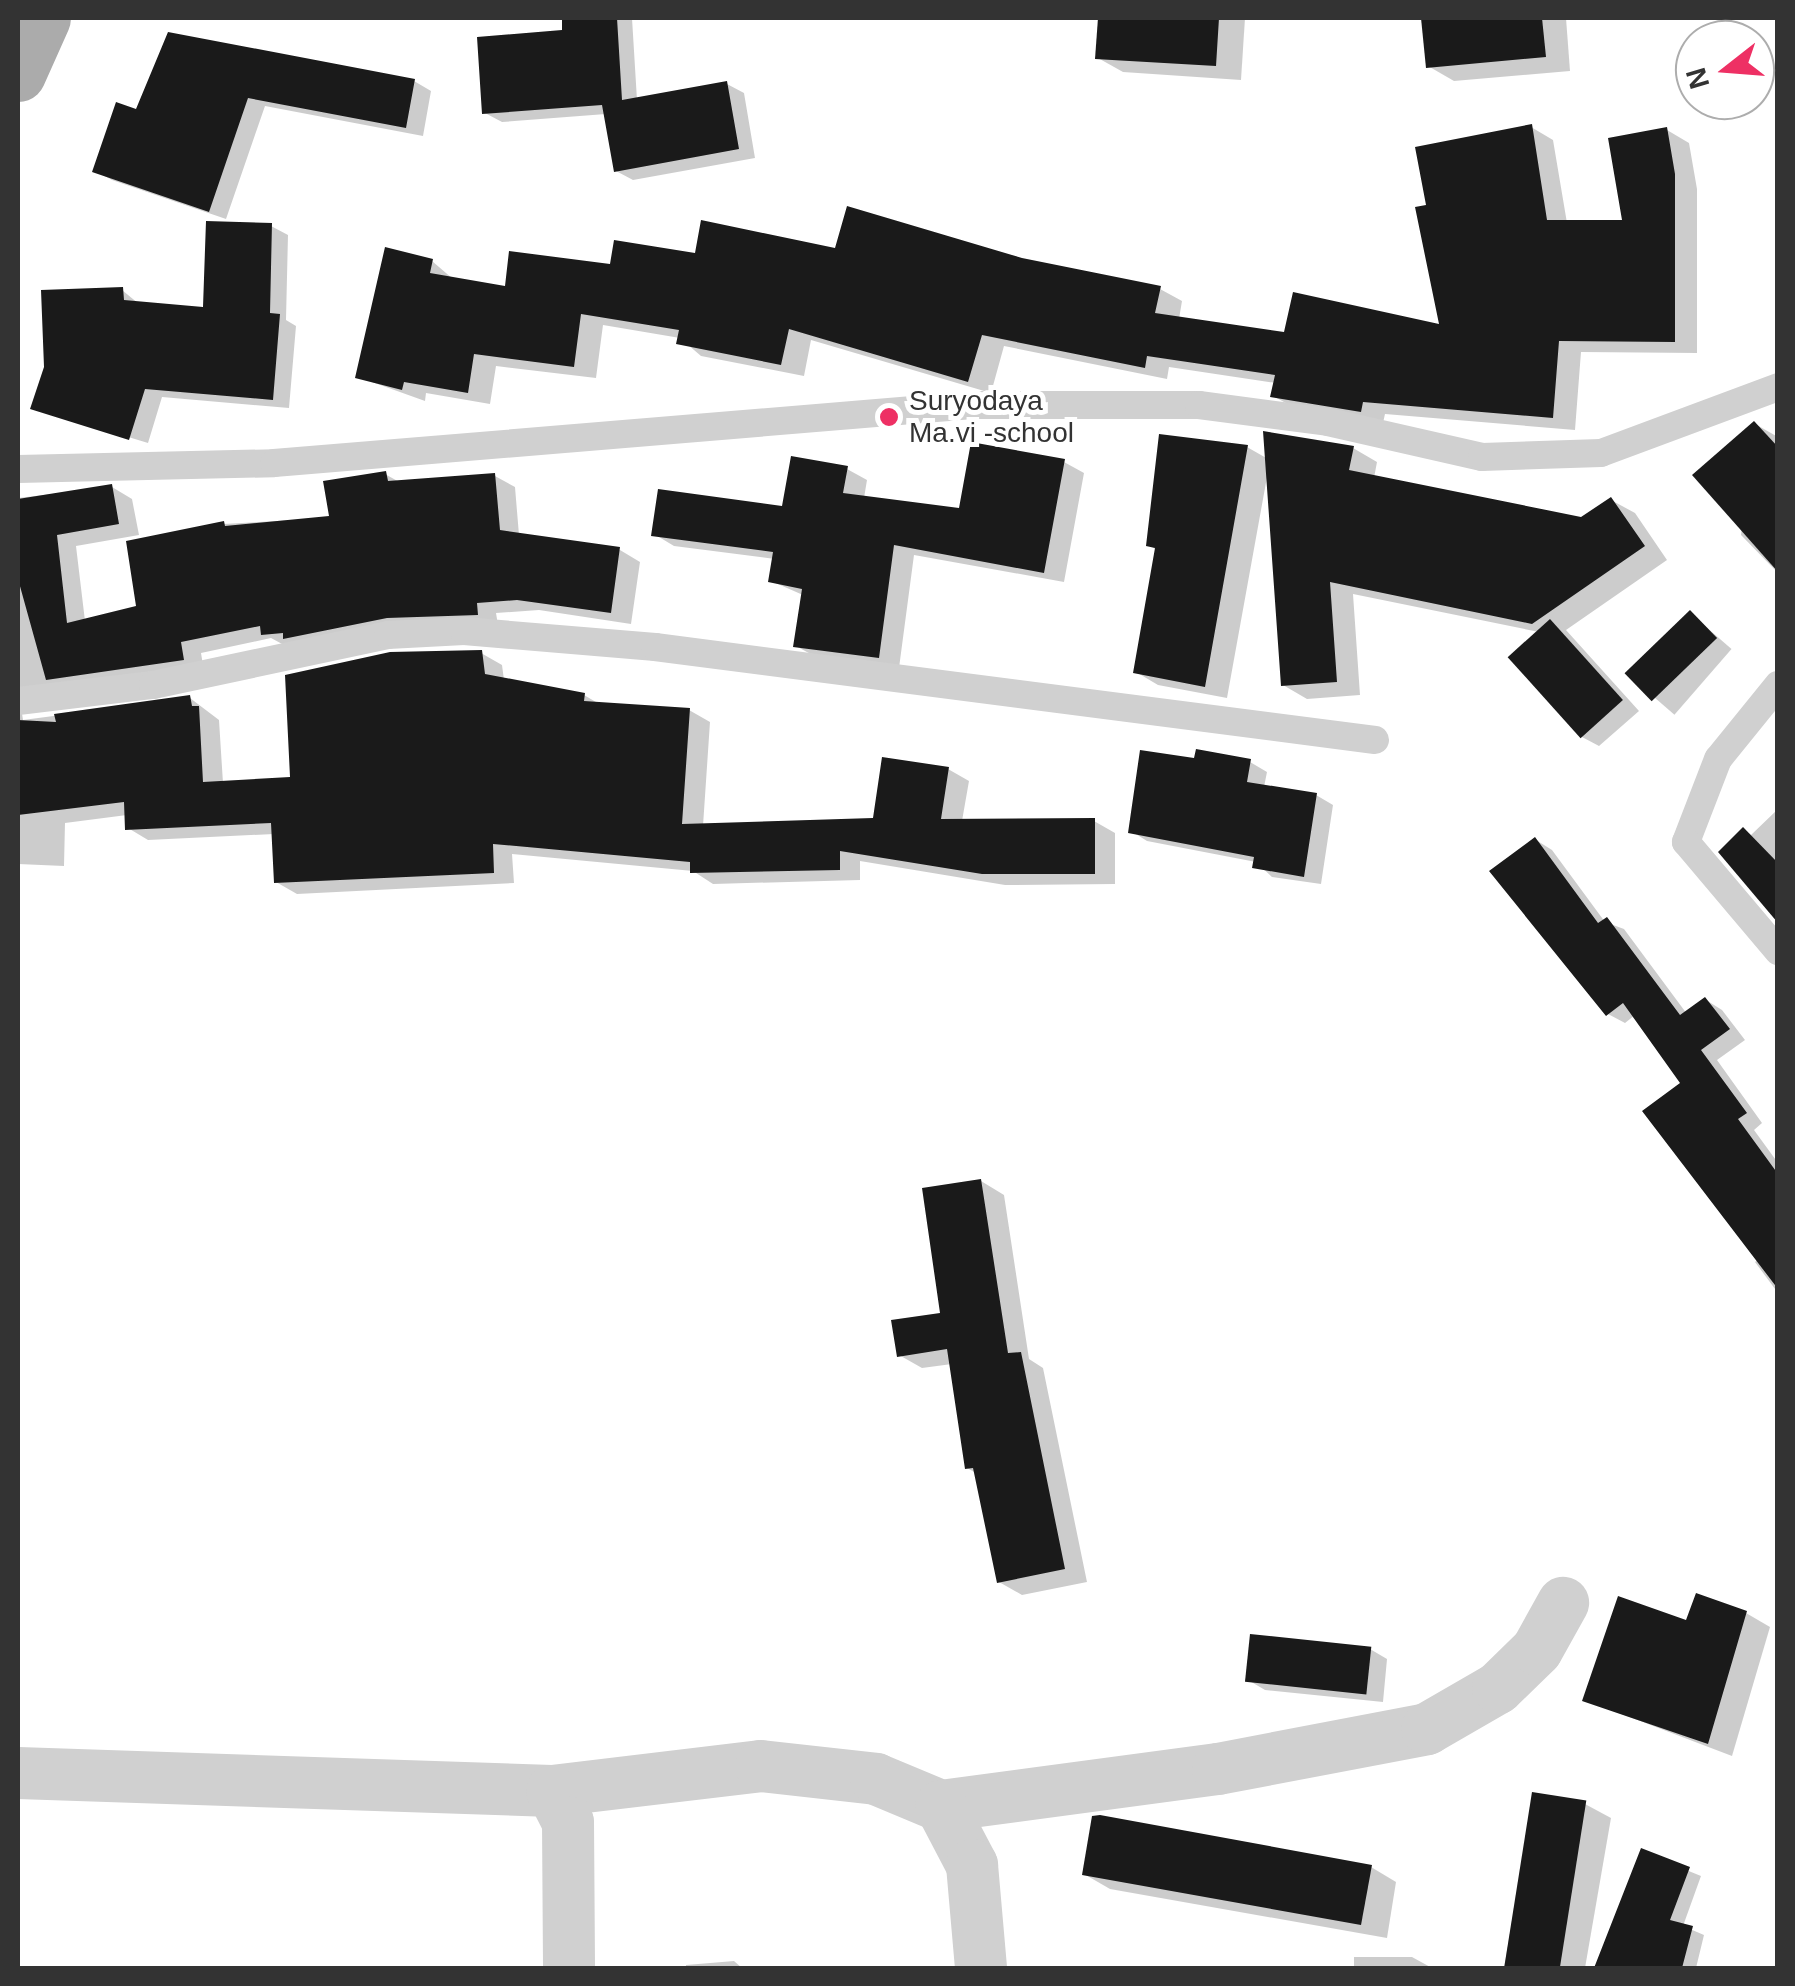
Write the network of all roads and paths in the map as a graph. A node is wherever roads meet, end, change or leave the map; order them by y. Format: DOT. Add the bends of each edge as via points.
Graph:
graph roads {
  1 [pos="43,18"];
  2 [pos="18,74"];
  3 [pos="1778,387"];
  4 [pos="18,469"];
  5 [pos="1778,684"];
  6 [pos="18,701"];
  7 [pos="1375,740"];
  8 [pos="1778,951"];
  9 [pos="1564,1603"];
  10 [pos="18,1774"];
  11 [pos="552,1792"];
  12 [pos="941,1806"];
  13 [pos="569,1968"];
  14 [pos="981,1968"];
  1 -- 2 [label="main road"];
  3 -- 4 [label="lane" via="1600,453 1482,457 1328,422 1198,404 974,404 274,463"];
  5 -- 8 [label="lane" via="1718,758 1686,842"];
  6 -- 7 [label="lane" via="153,686 388,635 464,631 655,646"];
  9 -- 12 [label="street" via="1537,1650 1498,1688 1427,1729 1218,1769"];
  10 -- 11 [label="street"];
  11 -- 12 [label="street" via="761,1766 876,1779"];
  11 -- 13 [label="street" via="568,1822"];
  12 -- 14 [label="street" via="972,1865"];
}
